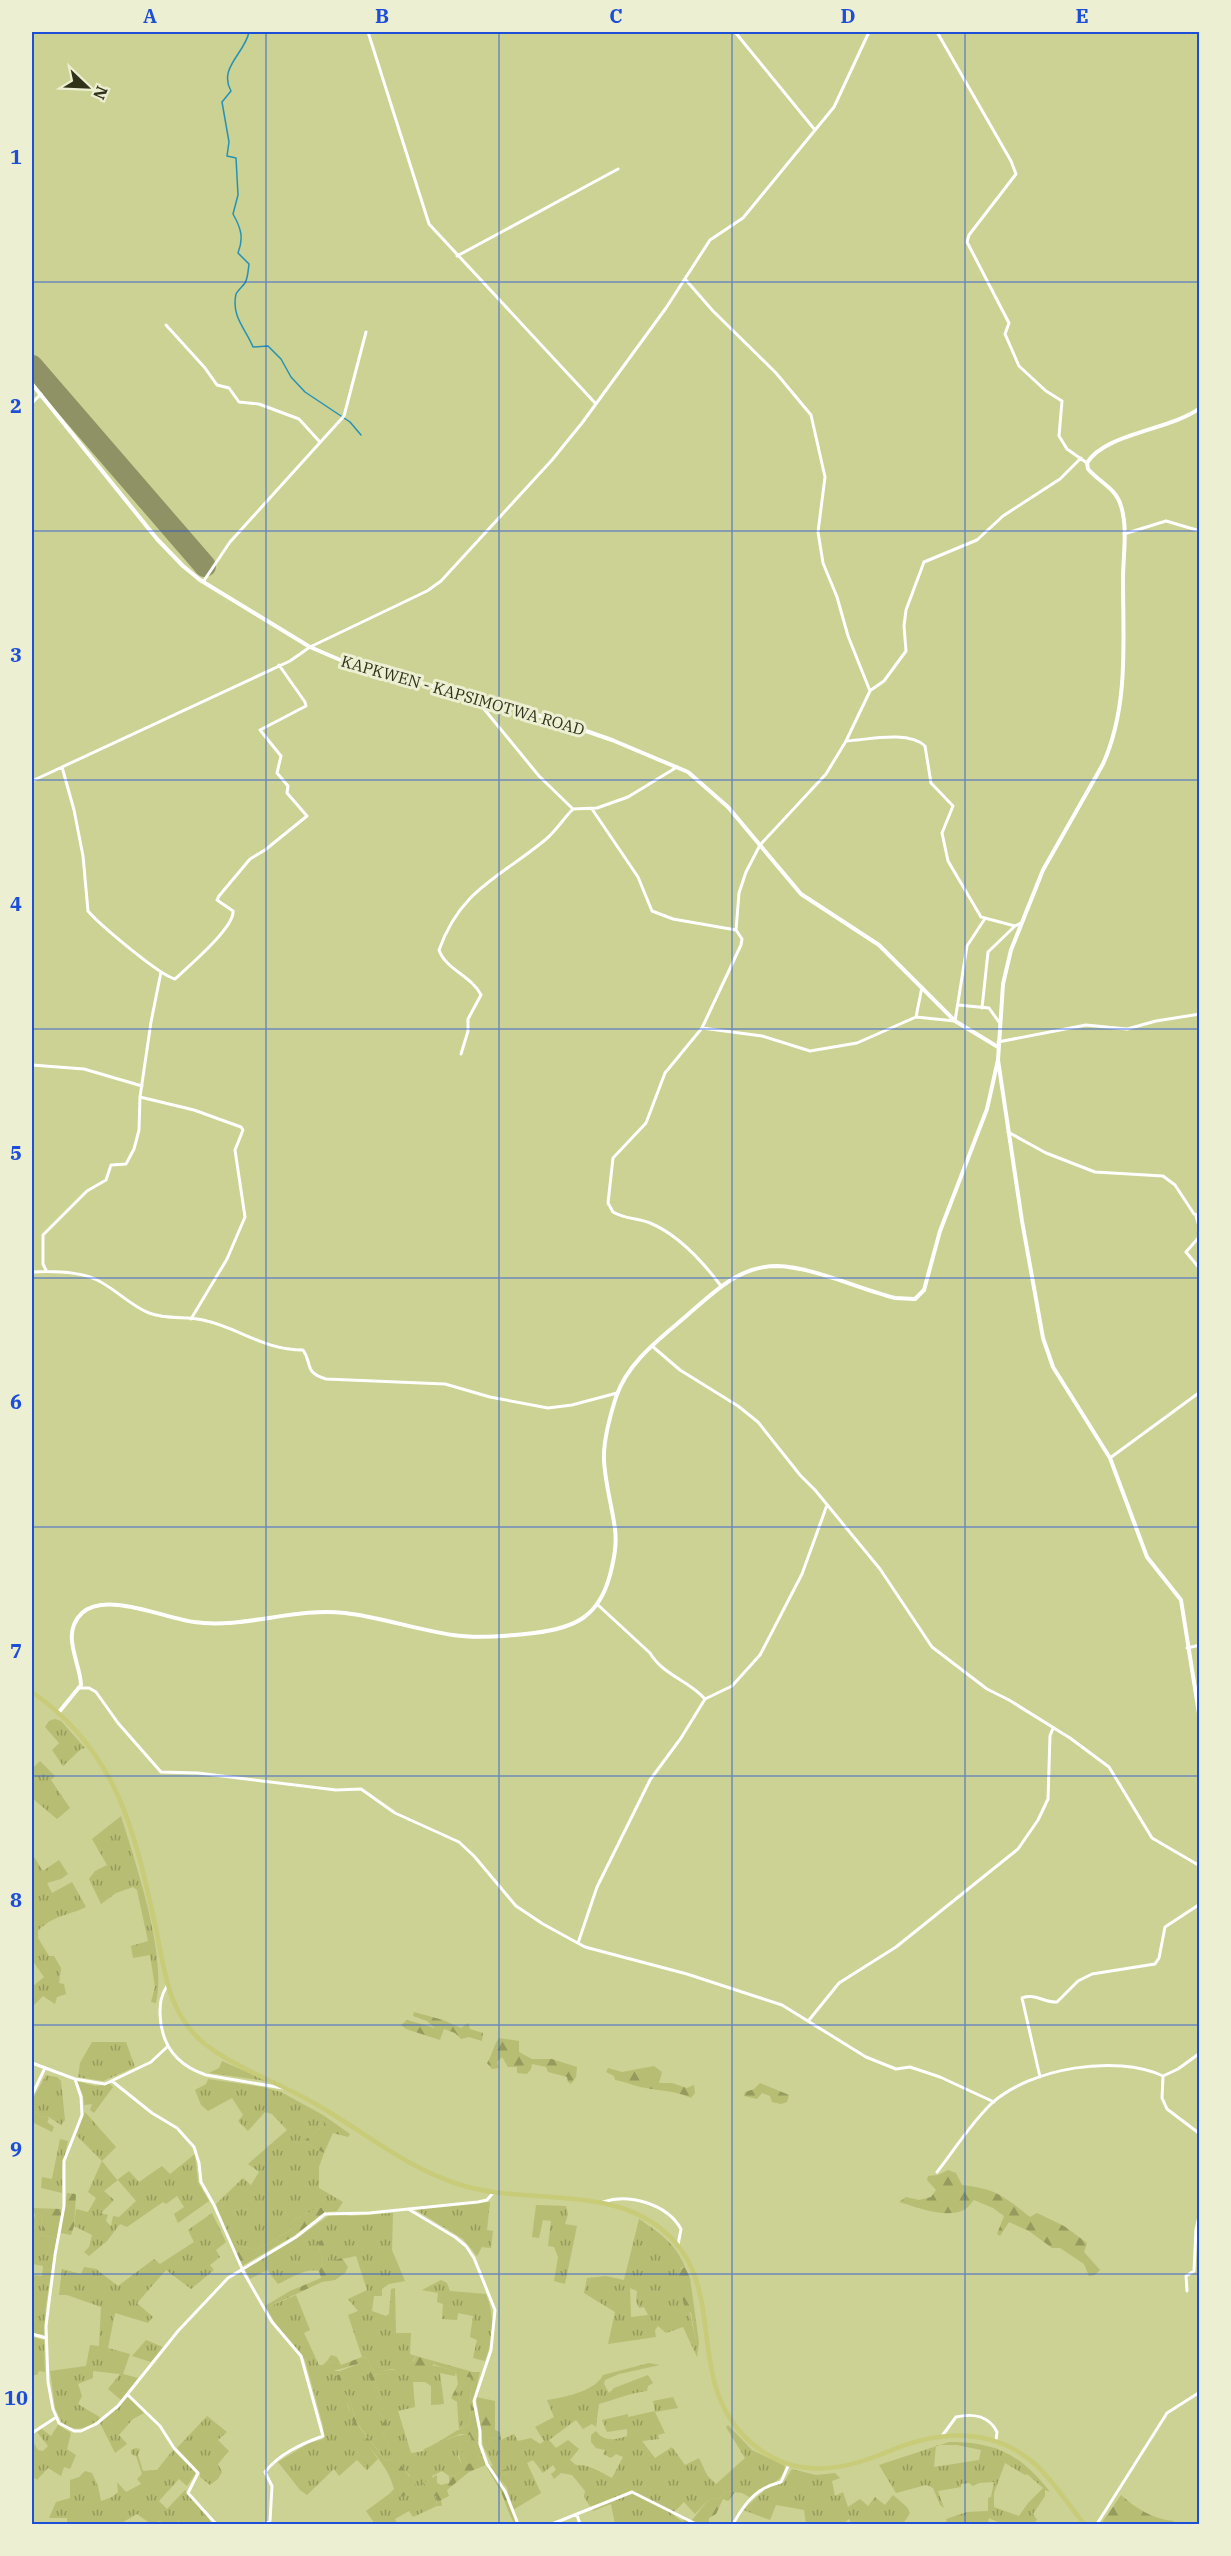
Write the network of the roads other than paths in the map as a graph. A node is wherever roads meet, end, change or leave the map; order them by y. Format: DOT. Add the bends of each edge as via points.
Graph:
graph roads {
  1 [pos="368,32"];
  2 [pos="735,32"];
  3 [pos="869,32"];
  4 [pos="937,32"];
  5 [pos="815,130"];
  6 [pos="618,169"];
  7 [pos="457,256"];
  8 [pos="685,279"];
  9 [pos="166,325"];
  10 [pos="366,332"];
  11 [pos="32,384"];
  12 [pos="41,394"];
  13 [pos="32,403"];
  14 [pos="596,404"];
  15 [pos="1200,408"];
  16 [pos="320,442"];
  17 [pos="1081,458"];
  18 [pos="1087,463"];
  19 [pos="1200,531"];
  20 [pos="1124,534"];
  21 [pos="203,582"];
  22 [pos="310,647"];
  23 [pos="279,665"];
  24 [pos="870,691"];
  25 [pos="475,698"];
  26 [pos="846,741"];
  27 [pos="678,766"];
  28 [pos="62,767"];
  29 [pos="32,781"];
  30 [pos="573,809"];
  31 [pos="592,809"];
  32 [pos="760,845"];
  33 [pos="984,919"];
  34 [pos="1021,923"];
  35 [pos="1015,926"];
  36 [pos="736,930"];
  37 [pos="161,972"];
  38 [pos="922,987"];
  39 [pos="958,1005"];
  40 [pos="982,1008"];
  41 [pos="1200,1014"];
  42 [pos="916,1017"];
  43 [pos="955,1021"];
  44 [pos="999,1022"];
  45 [pos="702,1028"];
  46 [pos="998,1045"];
  47 [pos="461,1054"];
  48 [pos="998,1060"];
  49 [pos="32,1065"];
  50 [pos="142,1086"];
  51 [pos="140,1097"];
  52 [pos="1008,1132"];
  53 [pos="1198,1216"];
  54 [pos="1200,1230"];
  55 [pos="1200,1236"];
  56 [pos="1200,1269"];
  57 [pos="47,1271"];
  58 [pos="32,1272"];
  59 [pos="721,1286"];
  60 [pos="191,1319"];
  61 [pos="652,1346"];
  62 [pos="1200,1392"];
  63 [pos="617,1393"];
  64 [pos="1110,1458"];
  65 [pos="827,1505"];
  66 [pos="598,1605"];
  67 [pos="1200,1645"];
  68 [pos="1187,1648"];
  69 [pos="80,1688"];
  70 [pos="32,1692"];
  71 [pos="705,1699"];
  72 [pos="59,1712"];
  73 [pos="1200,1719"];
  74 [pos="1053,1728"];
  75 [pos="1200,1866"];
  76 [pos="1200,1904"];
  77 [pos="578,1943"];
  78 [pos="167,1986"];
  79 [pos="808,2020"];
  80 [pos="167,2047"];
  81 [pos="1200,2053"];
  82 [pos="32,2063"];
  83 [pos="45,2068"];
  84 [pos="1163,2076"];
  85 [pos="1040,2077"];
  86 [pos="75,2079"];
  87 [pos="111,2081"];
  88 [pos="289,2089"];
  89 [pos="32,2095"];
  90 [pos="994,2102"];
  91 [pos="1200,2134"];
  92 [pos="938,2172"];
  93 [pos="493,2193"];
  94 [pos="601,2202"];
  95 [pos="409,2209"];
  96 [pos="1200,2212"];
  97 [pos="678,2245"];
  98 [pos="242,2268"];
  99 [pos="1187,2291"];
  100 [pos="32,2334"];
  101 [pos="46,2338"];
  102 [pos="1200,2392"];
  103 [pos="128,2395"];
  104 [pos="55,2418"];
  105 [pos="32,2433"];
  106 [pos="942,2436"];
  107 [pos="996,2440"];
  108 [pos="789,2464"];
  109 [pos="577,2515"];
  110 [pos="216,2524"];
  111 [pos="265,2524"];
  112 [pos="518,2524"];
  113 [pos="552,2524"];
  114 [pos="579,2524"];
  115 [pos="696,2524"];
  116 [pos="734,2524"];
  117 [pos="1084,2524"];
  118 [pos="1097,2524"];
  1 -- 7 [label="street" via="426,218"];
  2 -- 5 [label="street"];
  3 -- 5 [label="street" via="839,101"];
  4 -- 17 [label="street" via="1015,170 1014,179 967,242 1009,323 1005,334 1019,366 1062,401 1059,436 1067,449"];
  5 -- 8 [label="street" via="743,218 710,240"];
  6 -- 7 [label="street"];
  7 -- 14 [label="street"];
  8 -- 14 [label="street"];
  8 -- 24 [label="street" via="811,415 825,477 818,532 823,563"];
  9 -- 16 [label="street" via="217,385 229,388 239,402 259,404 299,419"];
  10 -- 16 [label="street" via="344,416"];
  11 -- 12 [label="street, KAPKWEN - KAPSIMOTWA ROAD"];
  12 -- 13 [label="street"];
  12 -- 21 [label="street, KAPKWEN - KAPSIMOTWA ROAD" via="157,539"];
  14 -- 22 [label="street" via="552,460 433,588"];
  15 -- 18 [label="street" via="1180,420 1117,442"];
  16 -- 21 [label="street" via="230,542"];
  17 -- 18 [label="street"];
  17 -- 24 [label="street" via="1060,479 1003,516 977,540 924,562 906,610 906,651 884,681"];
  18 -- 20 [label="street" via="1119,500"];
  19 -- 20 [label="street" via="1166,521"];
  20 -- 34 [label="street" via="1123,679 1116,729 1103,764 1043,870"];
  21 -- 22 [label="street, KAPKWEN - KAPSIMOTWA ROAD"];
  22 -- 23 [label="street"];
  22 -- 25 [label="street, KAPKWEN - KAPSIMOTWA ROAD" via="361,668"];
  23 -- 28 [label="street"];
  23 -- 37 [label="street" via="306,706 260,730 281,756 277,772 288,786 287,794 307,816 250,859 219,896 217,900 234,913 213,942 175,979"];
  24 -- 26 [label="street"];
  25 -- 27 [label="street, KAPKWEN - KAPSIMOTWA ROAD" via="581,729"];
  25 -- 30 [label="street" via="539,776"];
  26 -- 32 [label="street" via="826,774"];
  26 -- 33 [label="street" via="891,736 924,744 931,783 953,806 942,833 950,868"];
  27 -- 31 [label="street" via="628,797"];
  27 -- 32 [label="street, KAPKWEN - KAPSIMOTWA ROAD" via="728,807"];
  28 -- 29 [label="street"];
  28 -- 37 [label="street" via="83,856 87,908"];
  30 -- 31 [label="street"];
  30 -- 47 [label="street" via="544,840 470,896 447,929 439,948 441,956 481,995 468,1019"];
  31 -- 36 [label="street" via="638,877 652,911 673,919"];
  32 -- 36 [label="street" via="739,893"];
  32 -- 38 [label="street, KAPKWEN - KAPSIMOTWA ROAD" via="807,899 879,945"];
  33 -- 35 [label="street"];
  33 -- 39 [label="street" via="967,946"];
  34 -- 35 [label="street"];
  34 -- 44 [label="street" via="1007,964"];
  35 -- 40 [label="street" via="988,952"];
  36 -- 45 [label="street" via="741,945"];
  37 -- 50 [label="street"];
  38 -- 42 [label="street"];
  38 -- 43 [label="street, KAPKWEN - KAPSIMOTWA ROAD"];
  39 -- 40 [label="street"];
  39 -- 43 [label="street"];
  40 -- 44 [label="street" via="992,1010"];
  41 -- 46 [label="street" via="1127,1029 1086,1025"];
  42 -- 43 [label="street"];
  42 -- 45 [label="street" via="857,1043 810,1051 762,1036"];
  43 -- 46 [label="street, KAPKWEN - KAPSIMOTWA ROAD"];
  44 -- 46 [label="street"];
  45 -- 59 [label="street" via="665,1073 646,1123 613,1158 608,1203 617,1215 660,1228 698,1257"];
  46 -- 48 [label="street"];
  48 -- 52 [label="street"];
  48 -- 59 [label="street" via="987,1109 951,1199 919,1297 896,1298 779,1266 751,1270"];
  49 -- 50 [label="street" via="84,1069"];
  50 -- 51 [label="street"];
  51 -- 57 [label="street" via="139,1130 129,1160 126,1164 111,1165 106,1180 87,1191 47,1230 41,1241"];
  51 -- 60 [label="street" via="213,1116 243,1130 235,1150 245,1217 227,1259"];
  52 -- 53 [label="street" via="1046,1153 1095,1172 1162,1176 1175,1185"];
  52 -- 64 [label="street" via="1046,1348 1053,1367"];
  53 -- 54 [label="street"];
  55 -- 56 [label="street" via="1186,1252"];
  57 -- 58 [label="street"];
  57 -- 60 [label="street" via="93,1278 149,1313"];
  59 -- 61 [label="street"];
  60 -- 63 [label="street" via="207,1321 269,1346 303,1350 311,1372 326,1379 445,1384 548,1408"];
  61 -- 63 [label="street"];
  61 -- 65 [label="street" via="680,1370 751,1414"];
  62 -- 64 [label="street"];
  63 -- 66 [label="street" via="603,1458 616,1543 606,1593"];
  64 -- 68 [label="street" via="1147,1557 1181,1600"];
  65 -- 71 [label="street" via="802,1574 760,1655 732,1686"];
  65 -- 74 [label="street" via="884,1574 932,1647 987,1689"];
  66 -- 69 [label="street" via="585,1618 556,1630 465,1637 344,1612 199,1623 98,1604 82,1613 73,1629 72,1648"];
  66 -- 71 [label="street" via="655,1662"];
  67 -- 68 [label="street"];
  68 -- 73 [label="street"];
  69 -- 72 [label="street"];
  69 -- 77 [label="street" via="96,1692 161,1772 361,1790 395,1813 459,1842 516,1906"];
  70 -- 72 [label="main road"];
  71 -- 77 [label="street" via="650,1780 628,1821 593,1897"];
  72 -- 78 [label="main road" via="102,1764 124,1807 145,1878"];
  74 -- 75 [label="street" via="1112,1771 1152,1838"];
  74 -- 79 [label="street" via="1048,1799 1018,1849 896,1947 839,1983"];
  76 -- 85 [label="street" via="1165,1927 1155,1964 1092,1974 1078,1981 1057,2002 1039,1996 1022,1998"];
  77 -- 79 [label="street" via="782,2005"];
  78 -- 80 [label="street" via="160,2004 160,2023"];
  78 -- 88 [label="main road" via="185,2023 206,2044"];
  79 -- 90 [label="street" via="866,2057 896,2069 910,2067 940,2077"];
  80 -- 87 [label="street" via="151,2062"];
  80 -- 88 [label="street" via="194,2071"];
  81 -- 84 [label="street"];
  82 -- 83 [label="street"];
  83 -- 86 [label="street"];
  83 -- 89 [label="street"];
  84 -- 85 [label="street" via="1152,2071 1099,2066"];
  84 -- 91 [label="street" via="1162,2098 1167,2109"];
  85 -- 90 [label="street"];
  86 -- 87 [label="street" via="98,2084"];
  86 -- 101 [label="street" via="82,2115 64,2161 64,2206"];
  87 -- 98 [label="street" via="177,2128 194,2147 201,2182"];
  88 -- 93 [label="main road" via="406,2162 452,2182"];
  90 -- 92 [label="street"];
  93 -- 94 [label="main road"];
  93 -- 95 [label="street" via="478,2202"];
  94 -- 97 [label="main road" via="645,2218"];
  94 -- 97 [label="street" via="614,2199 664,2209 681,2229"];
  95 -- 98 [label="street" via="330,2212"];
  95 -- 112 [label="street" via="466,2246 495,2310 492,2350 474,2401 487,2464 505,2491"];
  96 -- 99 [label="street" via="1194,2271 1186,2275"];
  97 -- 108 [label="main road" via="700,2290 711,2375 719,2401 748,2441"];
  98 -- 103 [label="street" via="223,2282 178,2331"];
  98 -- 111 [label="street" via="272,2322 301,2356 323,2436 277,2459 265,2472 272,2486 270,2521"];
  100 -- 101 [label="street"];
  101 -- 104 [label="street"];
  102 -- 118 [label="street" via="1167,2413"];
  103 -- 104 [label="street" via="106,2416 81,2431 66,2428"];
  103 -- 110 [label="street" via="160,2426 198,2473 188,2493"];
  104 -- 105 [label="street"];
  106 -- 107 [label="main road"];
  106 -- 107 [label="street" via="956,2418 967,2415 993,2424"];
  106 -- 108 [label="main road" via="843,2467"];
  107 -- 117 [label="main road" via="1034,2464"];
  108 -- 116 [label="street" via="781,2482 754,2496"];
  109 -- 113 [label="street"];
  109 -- 114 [label="street"];
  109 -- 115 [label="street" via="632,2492"];
}
